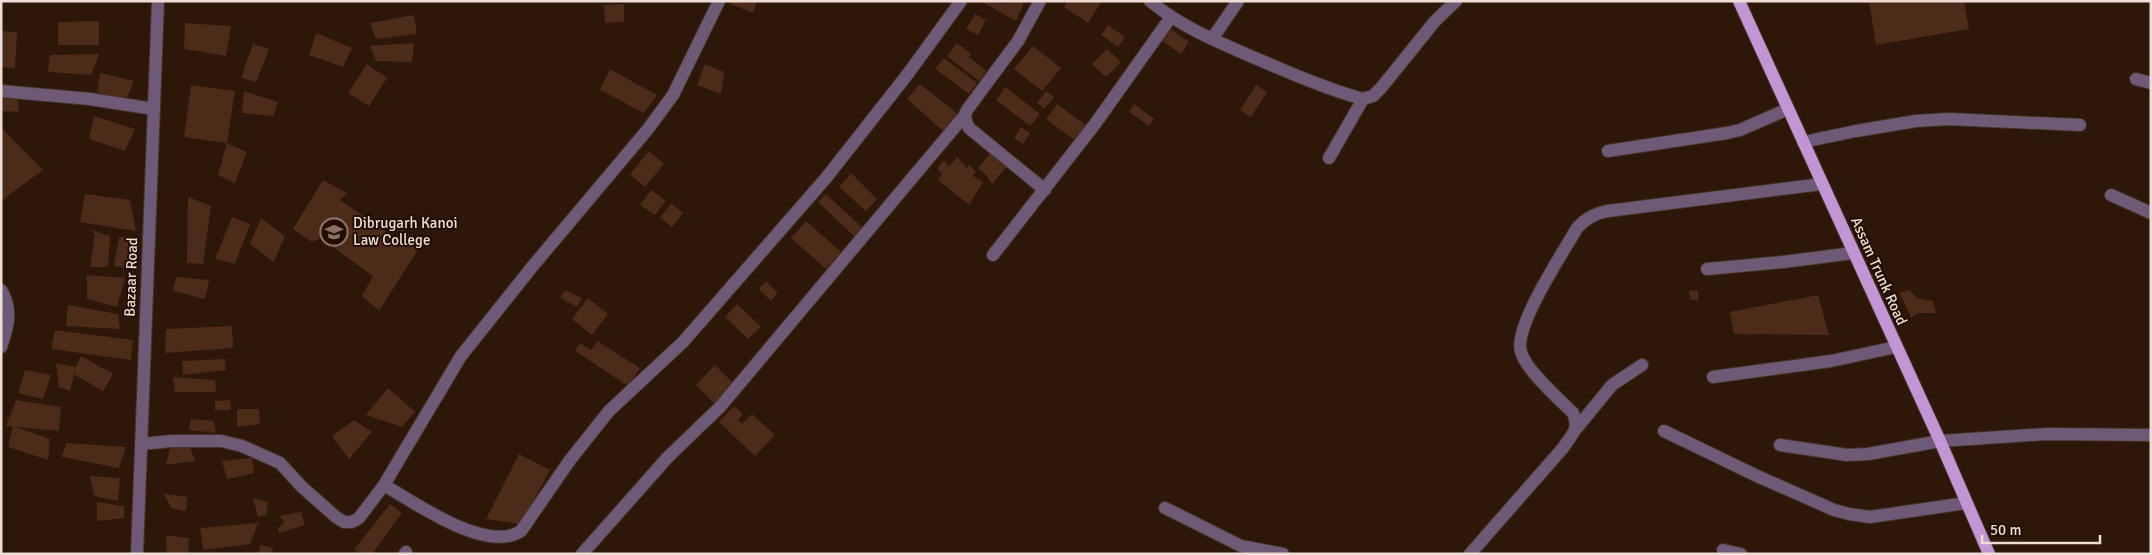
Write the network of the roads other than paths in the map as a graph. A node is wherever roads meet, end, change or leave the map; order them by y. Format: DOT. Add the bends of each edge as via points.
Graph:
graph roads {
  1 [pos="158,1"];
  2 [pos="719,1"];
  3 [pos="960,1"];
  4 [pos="1040,1"];
  5 [pos="1150,1"];
  6 [pos="1238,1"];
  7 [pos="1739,1"];
  8 [pos="1449,3"];
  9 [pos="1171,17"];
  10 [pos="1212,39"];
  11 [pos="2136,79"];
  12 [pos="2151,83"];
  13 [pos="1,91"];
  14 [pos="1364,99"];
  15 [pos="154,109"];
  16 [pos="1788,109"];
  17 [pos="965,115"];
  18 [pos="2080,125"];
  19 [pos="1803,142"];
  20 [pos="1608,151"];
  21 [pos="1329,158"];
  22 [pos="1822,184"];
  23 [pos="1046,190"];
  24 [pos="2111,195"];
  25 [pos="2151,213"];
  26 [pos="1853,253"];
  27 [pos="993,255"];
  28 [pos="1707,269"];
  29 [pos="1,290"];
  30 [pos="1896,346"];
  31 [pos="1,347"];
  32 [pos="1642,365"];
  33 [pos="1713,377"];
  34 [pos="1576,429"];
  35 [pos="1664,431"];
  36 [pos="2151,435"];
  37 [pos="1940,441"];
  38 [pos="141,444"];
  39 [pos="1780,445"];
  40 [pos="384,486"];
  41 [pos="1966,504"];
  42 [pos="1165,508"];
  43 [pos="1723,550"];
  44 [pos="137,554"];
  45 [pos="582,554"];
  46 [pos="1283,554"];
  47 [pos="1470,554"];
  48 [pos="1741,554"];
  49 [pos="1989,554"];
  1 -- 15 [label="street, Bazaar Road"];
  2 -- 40 [label="street" via="673,95 461,356"];
  3 -- 40 [label="street" via="826,178 683,342 609,411 521,531 506,537 464,530"];
  4 -- 17 [label="street" via="1018,41"];
  5 -- 9 [label="street"];
  6 -- 10 [label="street"];
  7 -- 16 [label="main road, Assam Trunk Road"];
  8 -- 14 [label="street" via="1381,88"];
  9 -- 10 [label="street"];
  9 -- 23 [label="street"];
  10 -- 14 [label="street" via="1278,68"];
  11 -- 12 [label="street"];
  13 -- 15 [label="street"];
  14 -- 21 [label="street"];
  15 -- 38 [label="street, Bazaar Road"];
  16 -- 19 [label="main road, Assam Trunk Road"];
  16 -- 20 [label="street" via="1727,133"];
  17 -- 23 [label="street" via="970,128"];
  17 -- 45 [label="street" via="720,407 668,457"];
  18 -- 19 [label="street" via="1949,119 1916,121"];
  19 -- 22 [label="main road, Assam Trunk Road"];
  22 -- 26 [label="main road, Assam Trunk Road"];
  22 -- 34 [label="street" via="1608,211 1585,220 1577,228 1526,318 1520,351 1527,364 1573,413"];
  23 -- 27 [label="street"];
  24 -- 25 [label="street"];
  26 -- 28 [label="street"];
  26 -- 30 [label="main road, Assam Trunk Road"];
  29 -- 31 [label="street" via="9,306 8,326"];
  30 -- 33 [label="street" via="1831,361"];
  30 -- 37 [label="main road, Assam Trunk Road"];
  32 -- 34 [label="street" via="1612,385"];
  34 -- 47 [label="street"];
  35 -- 41 [label="street" via="1774,484 1850,514 1870,517"];
  36 -- 37 [label="street" via="2047,434"];
  37 -- 39 [label="street" via="1847,455"];
  37 -- 41 [label="main road, Assam Trunk Road"];
  38 -- 40 [label="street" via="221,441 242,446 280,463 302,487 344,522 358,518"];
  38 -- 44 [label="street, Bazaar Road"];
  41 -- 49 [label="main road, Assam Trunk Road"];
  42 -- 46 [label="street" via="1241,546"];
  43 -- 48 [label="street"];
}
